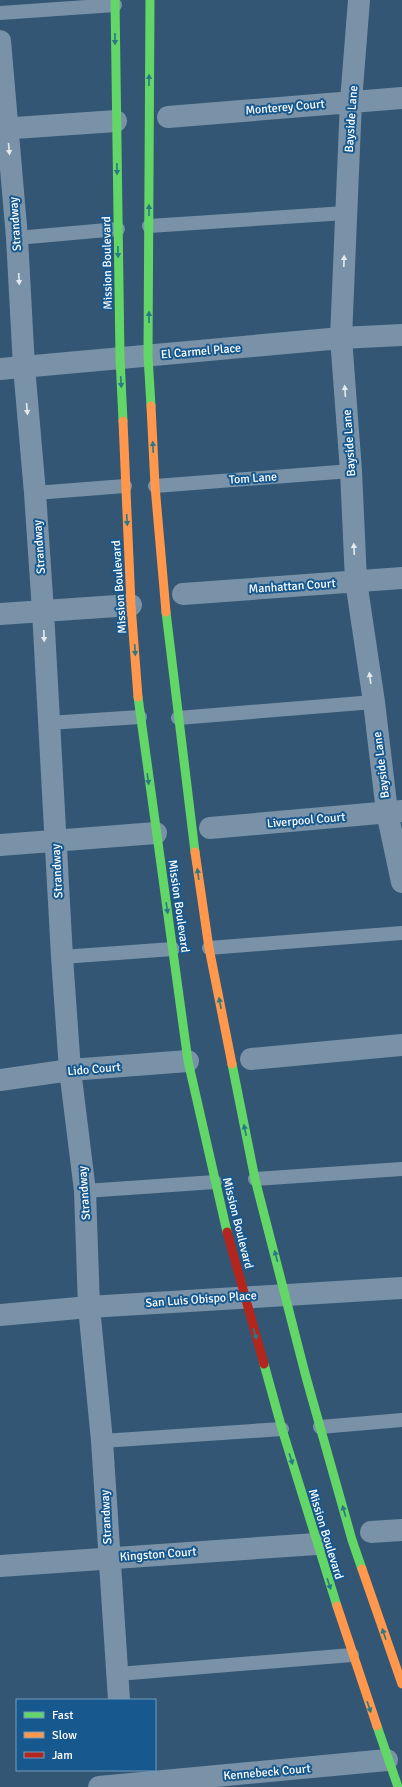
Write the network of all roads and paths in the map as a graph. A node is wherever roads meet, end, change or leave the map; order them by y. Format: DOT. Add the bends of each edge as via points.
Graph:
graph roads {
  1 [pos="150,0"];
  2 [pos="359,0"];
  3 [pos="115,2"];
  4 [pos="0,13"];
  5 [pos="0,41"];
  6 [pos="402,98"];
  7 [pos="351,102"];
  8 [pos="168,116"];
  9 [pos="116,121"];
  10 [pos="4,128"];
  11 [pos="346,213"];
  12 [pos="149,226"];
  13 [pos="118,229"];
  14 [pos="17,238"];
  15 [pos="402,334"];
  16 [pos="341,338"];
  17 [pos="148,356"];
  18 [pos="120,358"];
  19 [pos="24,367"];
  20 [pos="0,370"];
  21 [pos="351,471"];
  22 [pos="125,486"];
  23 [pos="155,486"];
  24 [pos="35,493"];
  25 [pos="402,578"];
  26 [pos="356,581"];
  27 [pos="183,594"];
  28 [pos="131,605"];
  29 [pos="43,611"];
  30 [pos="0,614"];
  31 [pos="374,702"];
  32 [pos="140,717"];
  33 [pos="178,718"];
  34 [pos="48,723"];
  35 [pos="395,812"];
  36 [pos="210,828"];
  37 [pos="156,834"];
  38 [pos="56,840"];
  39 [pos="0,845"];
  40 [pos="402,882"];
  41 [pos="402,933"];
  42 [pos="209,948"];
  43 [pos="173,949"];
  44 [pos="62,957"];
  45 [pos="402,1045"];
  46 [pos="251,1058"];
  47 [pos="188,1061"];
  48 [pos="70,1070"];
  49 [pos="0,1080"];
  50 [pos="402,1169"];
  51 [pos="255,1179"];
  52 [pos="215,1182"];
  53 [pos="85,1192"];
  54 [pos="402,1288"];
  55 [pos="286,1294"];
  56 [pos="245,1297"];
  57 [pos="89,1307"];
  58 [pos="0,1315"];
  59 [pos="402,1420"];
  60 [pos="320,1427"];
  61 [pos="282,1429"];
  62 [pos="102,1441"];
  63 [pos="402,1530"];
  64 [pos="371,1532"];
  65 [pos="316,1544"];
  66 [pos="109,1558"];
  67 [pos="0,1566"];
  68 [pos="396,1651"];
  69 [pos="352,1655"];
  70 [pos="118,1674"];
  71 [pos="402,1684"];
  72 [pos="119,1699"];
  73 [pos="387,1760"];
  74 [pos="123,1781"];
  75 [pos="99,1787"];
  76 [pos="398,1787"];
  12 -- 1 [label="main road, Mission Boulevard, one-way"];
  2 -- 7 [label="street, Bayside Lane"];
  3 -- 4 [label="lane"];
  3 -- 9 [label="main road, Mission Boulevard, one-way"];
  5 -- 10 [label="street, Strandway"];
  6 -- 7 [label="street, Monterey Court"];
  7 -- 8 [label="street, Monterey Court"];
  7 -- 11 [label="street, Bayside Lane"];
  9 -- 10 [label="street"];
  9 -- 13 [label="main road, Mission Boulevard, one-way"];
  10 -- 14 [label="street, Strandway, one-way"];
  11 -- 12 [label="lane"];
  16 -- 11 [label="street, Bayside Lane, one-way"];
  17 -- 12 [label="main road, Mission Boulevard, one-way"];
  13 -- 14 [label="lane"];
  13 -- 18 [label="main road, Mission Boulevard, one-way"];
  14 -- 19 [label="street, Strandway, one-way"];
  15 -- 16 [label="street, El Carmel Place"];
  16 -- 17 [label="street, El Carmel Place"];
  21 -- 16 [label="street, Bayside Lane, one-way"];
  17 -- 18 [label="street, El Carmel Place"];
  23 -- 17 [label="main road, Mission Boulevard, one-way"];
  18 -- 19 [label="street, El Carmel Place"];
  18 -- 22 [label="main road, Mission Boulevard, one-way"];
  19 -- 20 [label="street, El Carmel Place"];
  19 -- 24 [label="street, Strandway, one-way"];
  21 -- 23 [label="lane, Tom Lane"];
  26 -- 21 [label="street, Bayside Lane, one-way"];
  22 -- 24 [label="lane"];
  22 -- 28 [label="main road, Mission Boulevard, one-way"];
  23 -- 33 [label="main road, Mission Boulevard"];
  24 -- 29 [label="street, Strandway"];
  25 -- 26 [label="street, Manhattan Court"];
  26 -- 27 [label="street, Manhattan Court"];
  31 -- 26 [label="street, Bayside Lane, one-way"];
  28 -- 29 [label="street"];
  28 -- 32 [label="main road, Mission Boulevard, one-way"];
  29 -- 30 [label="street"];
  29 -- 34 [label="street, Strandway, one-way"];
  31 -- 33 [label="lane"];
  31 -- 35 [label="street, Bayside Lane"];
  32 -- 34 [label="lane"];
  32 -- 37 [label="main road, Mission Boulevard, one-way"];
  42 -- 33 [label="main road, Mission Boulevard, one-way"];
  34 -- 38 [label="street, Strandway"];
  35 -- 36 [label="street, Liverpool Court"];
  35 -- 40 [label="street, Bayside Lane"];
  37 -- 38 [label="street"];
  37 -- 43 [label="main road, Mission Boulevard, one-way"];
  38 -- 39 [label="street"];
  38 -- 44 [label="street, Strandway"];
  41 -- 42 [label="lane"];
  51 -- 42 [label="main road, Mission Boulevard, one-way"];
  43 -- 44 [label="lane"];
  43 -- 47 [label="main road, Mission Boulevard"];
  44 -- 48 [label="street, Strandway"];
  45 -- 46 [label="street"];
  47 -- 48 [label="street, Lido Court"];
  47 -- 52 [label="main road, Mission Boulevard"];
  48 -- 49 [label="street, Lido Court"];
  48 -- 53 [label="street, Strandway"];
  50 -- 51 [label="lane"];
  55 -- 51 [label="main road, Mission Boulevard, one-way"];
  52 -- 53 [label="lane"];
  52 -- 56 [label="main road, Mission Boulevard"];
  53 -- 57 [label="street, Strandway"];
  54 -- 55 [label="street, San Luis Obispo Place"];
  55 -- 56 [label="street, San Luis Obispo Place"];
  55 -- 60 [label="main road, Mission Boulevard"];
  56 -- 57 [label="street, San Luis Obispo Place"];
  56 -- 61 [label="main road, Mission Boulevard, one-way"];
  57 -- 58 [label="street, San Luis Obispo Place"];
  57 -- 62 [label="street, Strandway"];
  59 -- 60 [label="lane"];
  68 -- 60 [label="main road, Mission Boulevard, one-way" via="352,1540"];
  61 -- 62 [label="lane"];
  61 -- 65 [label="main road, Mission Boulevard, one-way"];
  62 -- 66 [label="street, Strandway"];
  63 -- 64 [label="street"];
  65 -- 66 [label="street, Kingston Court"];
  65 -- 69 [label="main road, Mission Boulevard, one-way"];
  66 -- 67 [label="street, Kingston Court"];
  66 -- 70 [label="street, Strandway"];
  68 -- 71 [label="main road, Mission Boulevard"];
  69 -- 70 [label="lane"];
  69 -- 73 [label="main road, Mission Boulevard, one-way"];
  70 -- 72 [label="street, Strandway"];
  73 -- 74 [label="street, Kennebeck Court"];
  73 -- 76 [label="main road, Mission Boulevard"];
  74 -- 75 [label="street, Kennebeck Court"];
}
